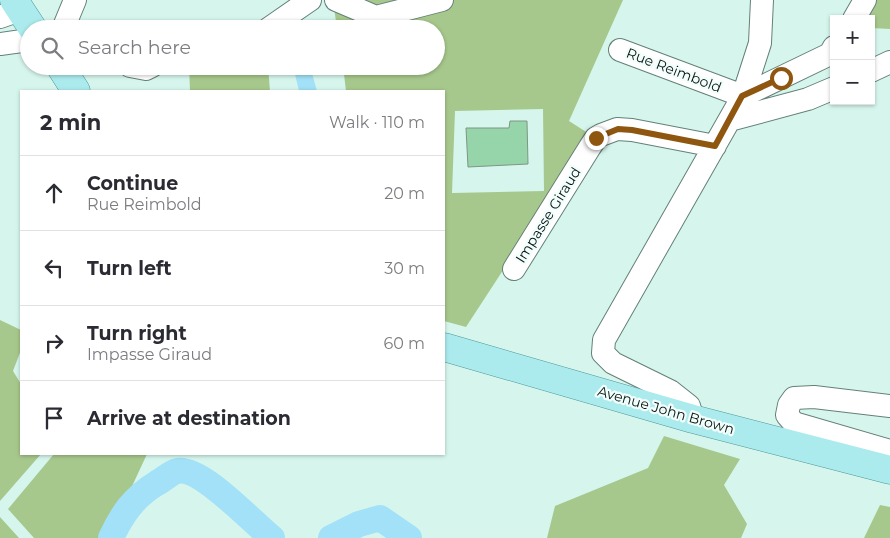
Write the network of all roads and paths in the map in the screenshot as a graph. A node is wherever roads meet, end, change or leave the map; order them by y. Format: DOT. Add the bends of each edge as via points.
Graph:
graph roads {
  1 [pos="75,0"];
  2 [pos="310,0"];
  3 [pos="336,0"];
  4 [pos="442,0"];
  5 [pos="762,0"];
  6 [pos="865,0"];
  7 [pos="856,15"];
  8 [pos="67,20"];
  9 [pos="281,20"];
  10 [pos="20,41"];
  11 [pos="0,44"];
  12 [pos="620,50"];
  13 [pos="830,54"];
  14 [pos="890,62"];
  15 [pos="875,68"];
  16 [pos="66,75"];
  17 [pos="75,90"];
  18 [pos="830,90"];
  19 [pos="742,96"];
  20 [pos="730,120"];
  21 [pos="715,146"];
  22 [pos="514,269"];
  23 [pos="445,347"];
  24 [pos="890,406"];
  25 [pos="693,418"];
  26 [pos="890,451"];
  27 [pos="890,470"];
  1 -- 8 [label="street"];
  2 -- 9 [label="street"];
  3 -- 4 [label="street" via="376,17"];
  5 -- 19 [label="street" via="760,43"];
  6 -- 7 [label="street"];
  10 -- 11 [label="street"];
  12 -- 19 [label="street, Rue Reimbold"];
  13 -- 19 [label="street"];
  14 -- 15 [label="street"];
  16 -- 17 [label="main road"];
  18 -- 20 [label="street" via="808,100"];
  19 -- 20 [label="street"];
  20 -- 21 [label="street"];
  21 -- 22 [label="street, Impasse Giraud" via="618,129 596,138"];
  21 -- 25 [label="street" via="604,340 603,353 613,363 670,391 689,406"];
  23 -- 25 [label="main road, Avenue John Brown"];
  24 -- 26 [label="street" via="814,397 794,398 788,405 787,415 794,423"];
  25 -- 27 [label="main road, Avenue John Brown"];
}
